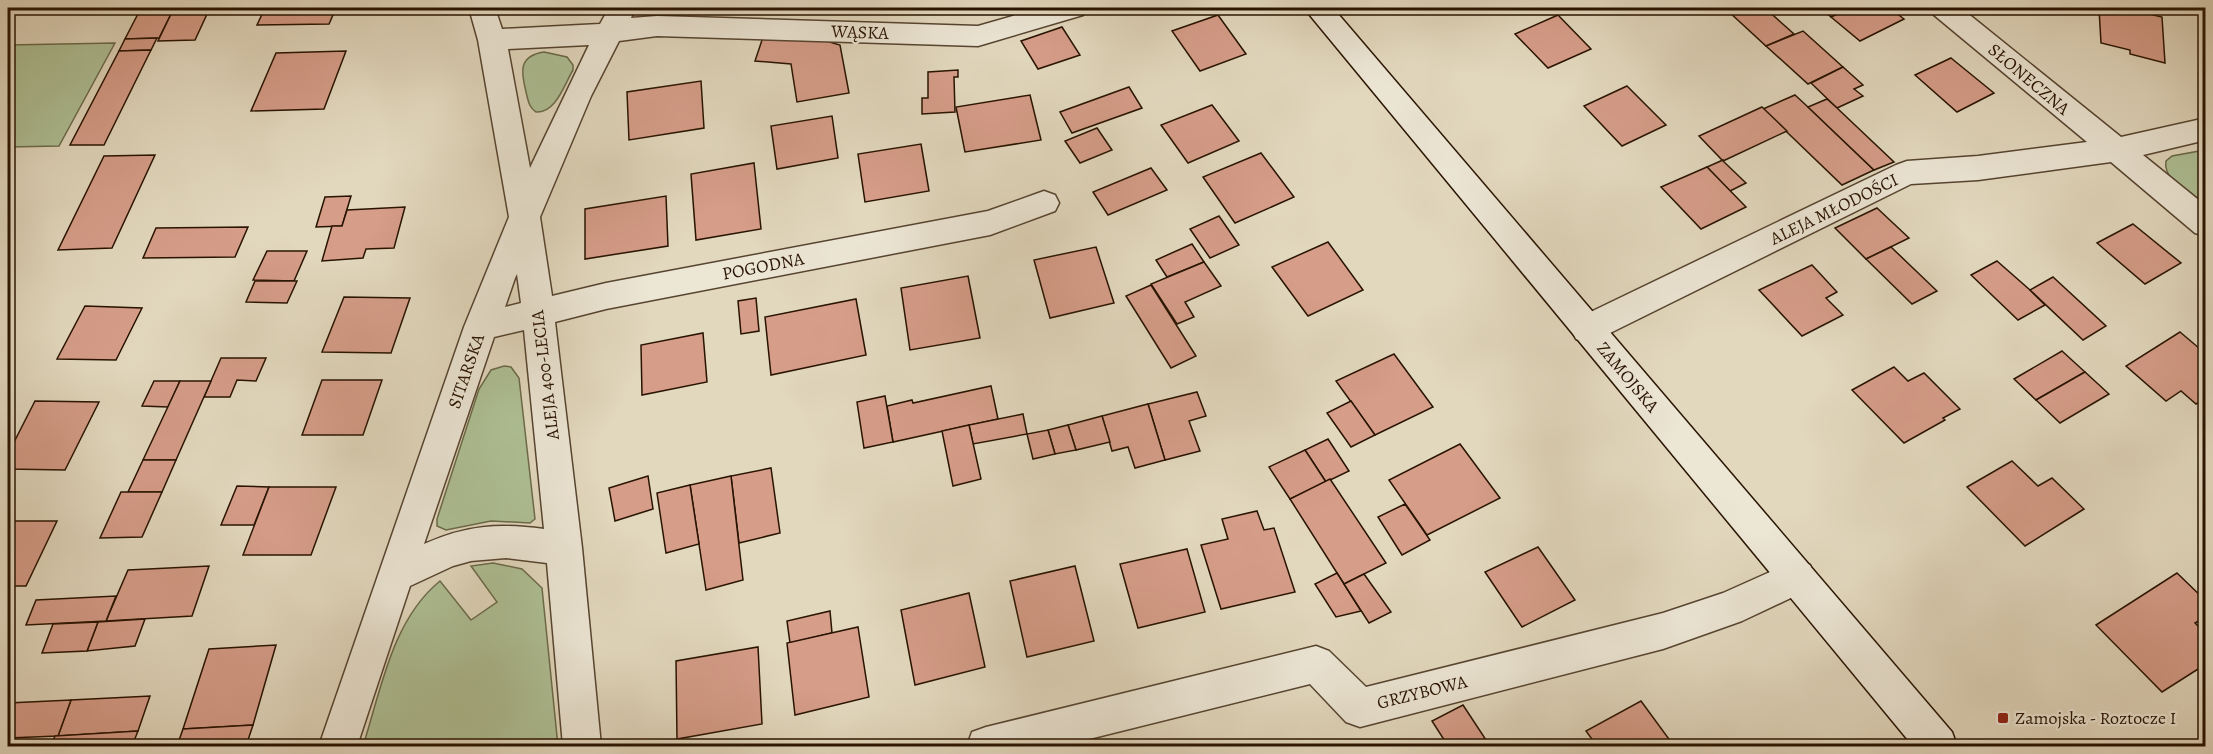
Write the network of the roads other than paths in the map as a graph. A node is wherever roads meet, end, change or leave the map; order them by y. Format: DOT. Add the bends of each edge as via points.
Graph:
graph roads {
  1 [pos="482,8"];
  2 [pos="1073,8"];
  3 [pos="1318,8"];
  4 [pos="1944,8"];
  5 [pos="1022,15"];
  6 [pos="615,21"];
  7 [pos="492,40"];
  8 [pos="2205,129"];
  9 [pos="2115,150"];
  10 [pos="1044,203"];
  11 [pos="524,214"];
  12 [pos="2205,224"];
  13 [pos="538,312"];
  14 [pos="480,327"];
  15 [pos="1587,329"];
  16 [pos="564,548"];
  17 [pos="398,574"];
  18 [pos="1797,578"];
  19 [pos="338,747"];
  20 [pos="582,747"];
  21 [pos="986,747"];
  22 [pos="1938,747"];
  1 -- 7 [label="street, ALEJA 400-LECIA"];
  2 -- 5 [label="street, WĄSKA"];
  3 -- 15 [label="street, ZAMOJSKA"];
  4 -- 9 [label="street, SŁONECZNA"];
  5 -- 6 [label="street, WĄSKA" via="978,36 630,28"];
  6 -- 7 [label="street, WĄSKA"];
  6 -- 11 [label="street, SITARSKA"];
  7 -- 11 [label="street, ALEJA 400-LECIA"];
  8 -- 9 [label="street, ALEJA MŁODOŚCI"];
  9 -- 12 [label="street, SŁONECZNA"];
  9 -- 15 [label="street, ALEJA MŁODOŚCI" via="1907,173"];
  10 -- 13 [label="street, POGODNA" via="990,223"];
  11 -- 13 [label="street, ALEJA 400-LECIA"];
  11 -- 14 [label="street, SITARSKA"];
  13 -- 14 [label="street, POGODNA"];
  13 -- 16 [label="street, ALEJA 400-LECIA"];
  14 -- 17 [label="street, SITARSKA"];
  15 -- 18 [label="street, ZAMOJSKA"];
  16 -- 17 [label="street" via="499,542 471,544"];
  16 -- 20 [label="street, ALEJA 400-LECIA"];
  17 -- 19 [label="street, SITARSKA"];
  18 -- 21 [label="street, GRZYBOWA" via="1729,609 1663,632 1359,708 1316,664"];
  18 -- 22 [label="street, ZAMOJSKA"];
}
